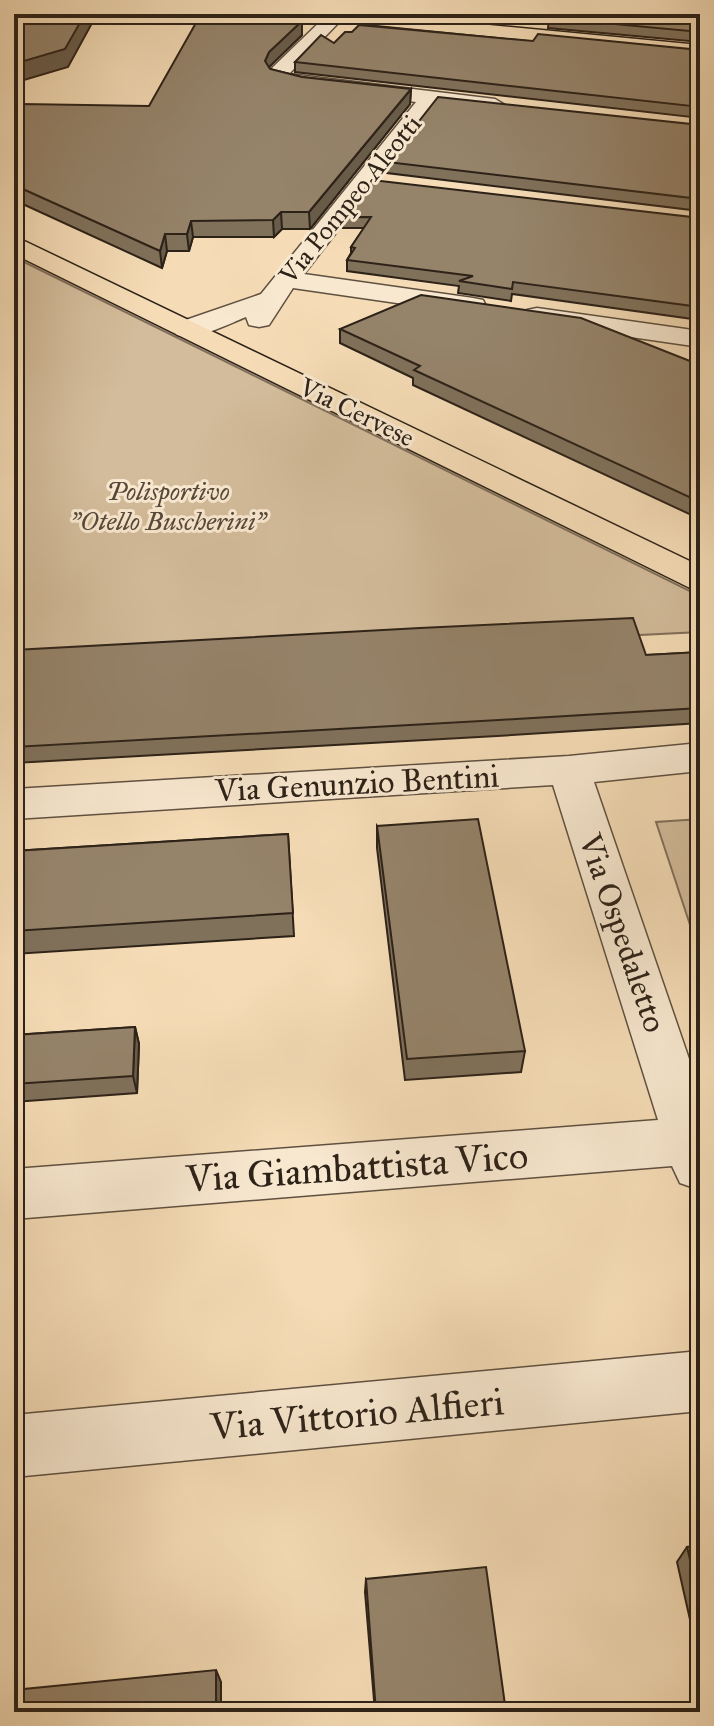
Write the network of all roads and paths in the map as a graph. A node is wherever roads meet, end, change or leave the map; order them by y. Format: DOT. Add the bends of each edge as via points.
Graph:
graph roads {
  1 [pos="326,15"];
  2 [pos="700,51"];
  3 [pos="430,98"];
  4 [pos="510,107"];
  5 [pos="365,180"];
  6 [pos="395,183"];
  7 [pos="14,244"];
  8 [pos="385,294"];
  9 [pos="271,299"];
  10 [pos="187,329"];
  11 [pos="700,339"];
  12 [pos="221,345"];
  13 [pos="700,580"];
  14 [pos="700,757"];
  15 [pos="569,770"];
  16 [pos="14,804"];
  17 [pos="698,1151"];
  18 [pos="14,1194"];
  19 [pos="700,1381"];
  20 [pos="14,1446"];
  1 -- 2 [label="main road"];
  1 -- 3 [label="street" via="278,77"];
  3 -- 4 [label="street"];
  3 -- 5 [label="street, Via Pompeo Aleotti"];
  5 -- 6 [label="street"];
  5 -- 9 [label="street, Via Pompeo Aleotti"];
  7 -- 10 [label="main road, Via Cervese"];
  8 -- 9 [label="street"];
  8 -- 9 [label="street" via="314,305"];
  8 -- 11 [label="street"];
  9 -- 10 [label="street"];
  9 -- 12 [label="street"];
  10 -- 12 [label="main road, Via Cervese"];
  12 -- 13 [label="main road, Via Cervese"];
  14 -- 15 [label="street, Via Genunzio Bentini"];
  15 -- 16 [label="street, Via Genunzio Bentini"];
  15 -- 17 [label="street, Via Ospedaletto"];
  17 -- 18 [label="street, Via Giambattista Vico"];
  19 -- 20 [label="street, Via Vittorio Alfieri"];
}
